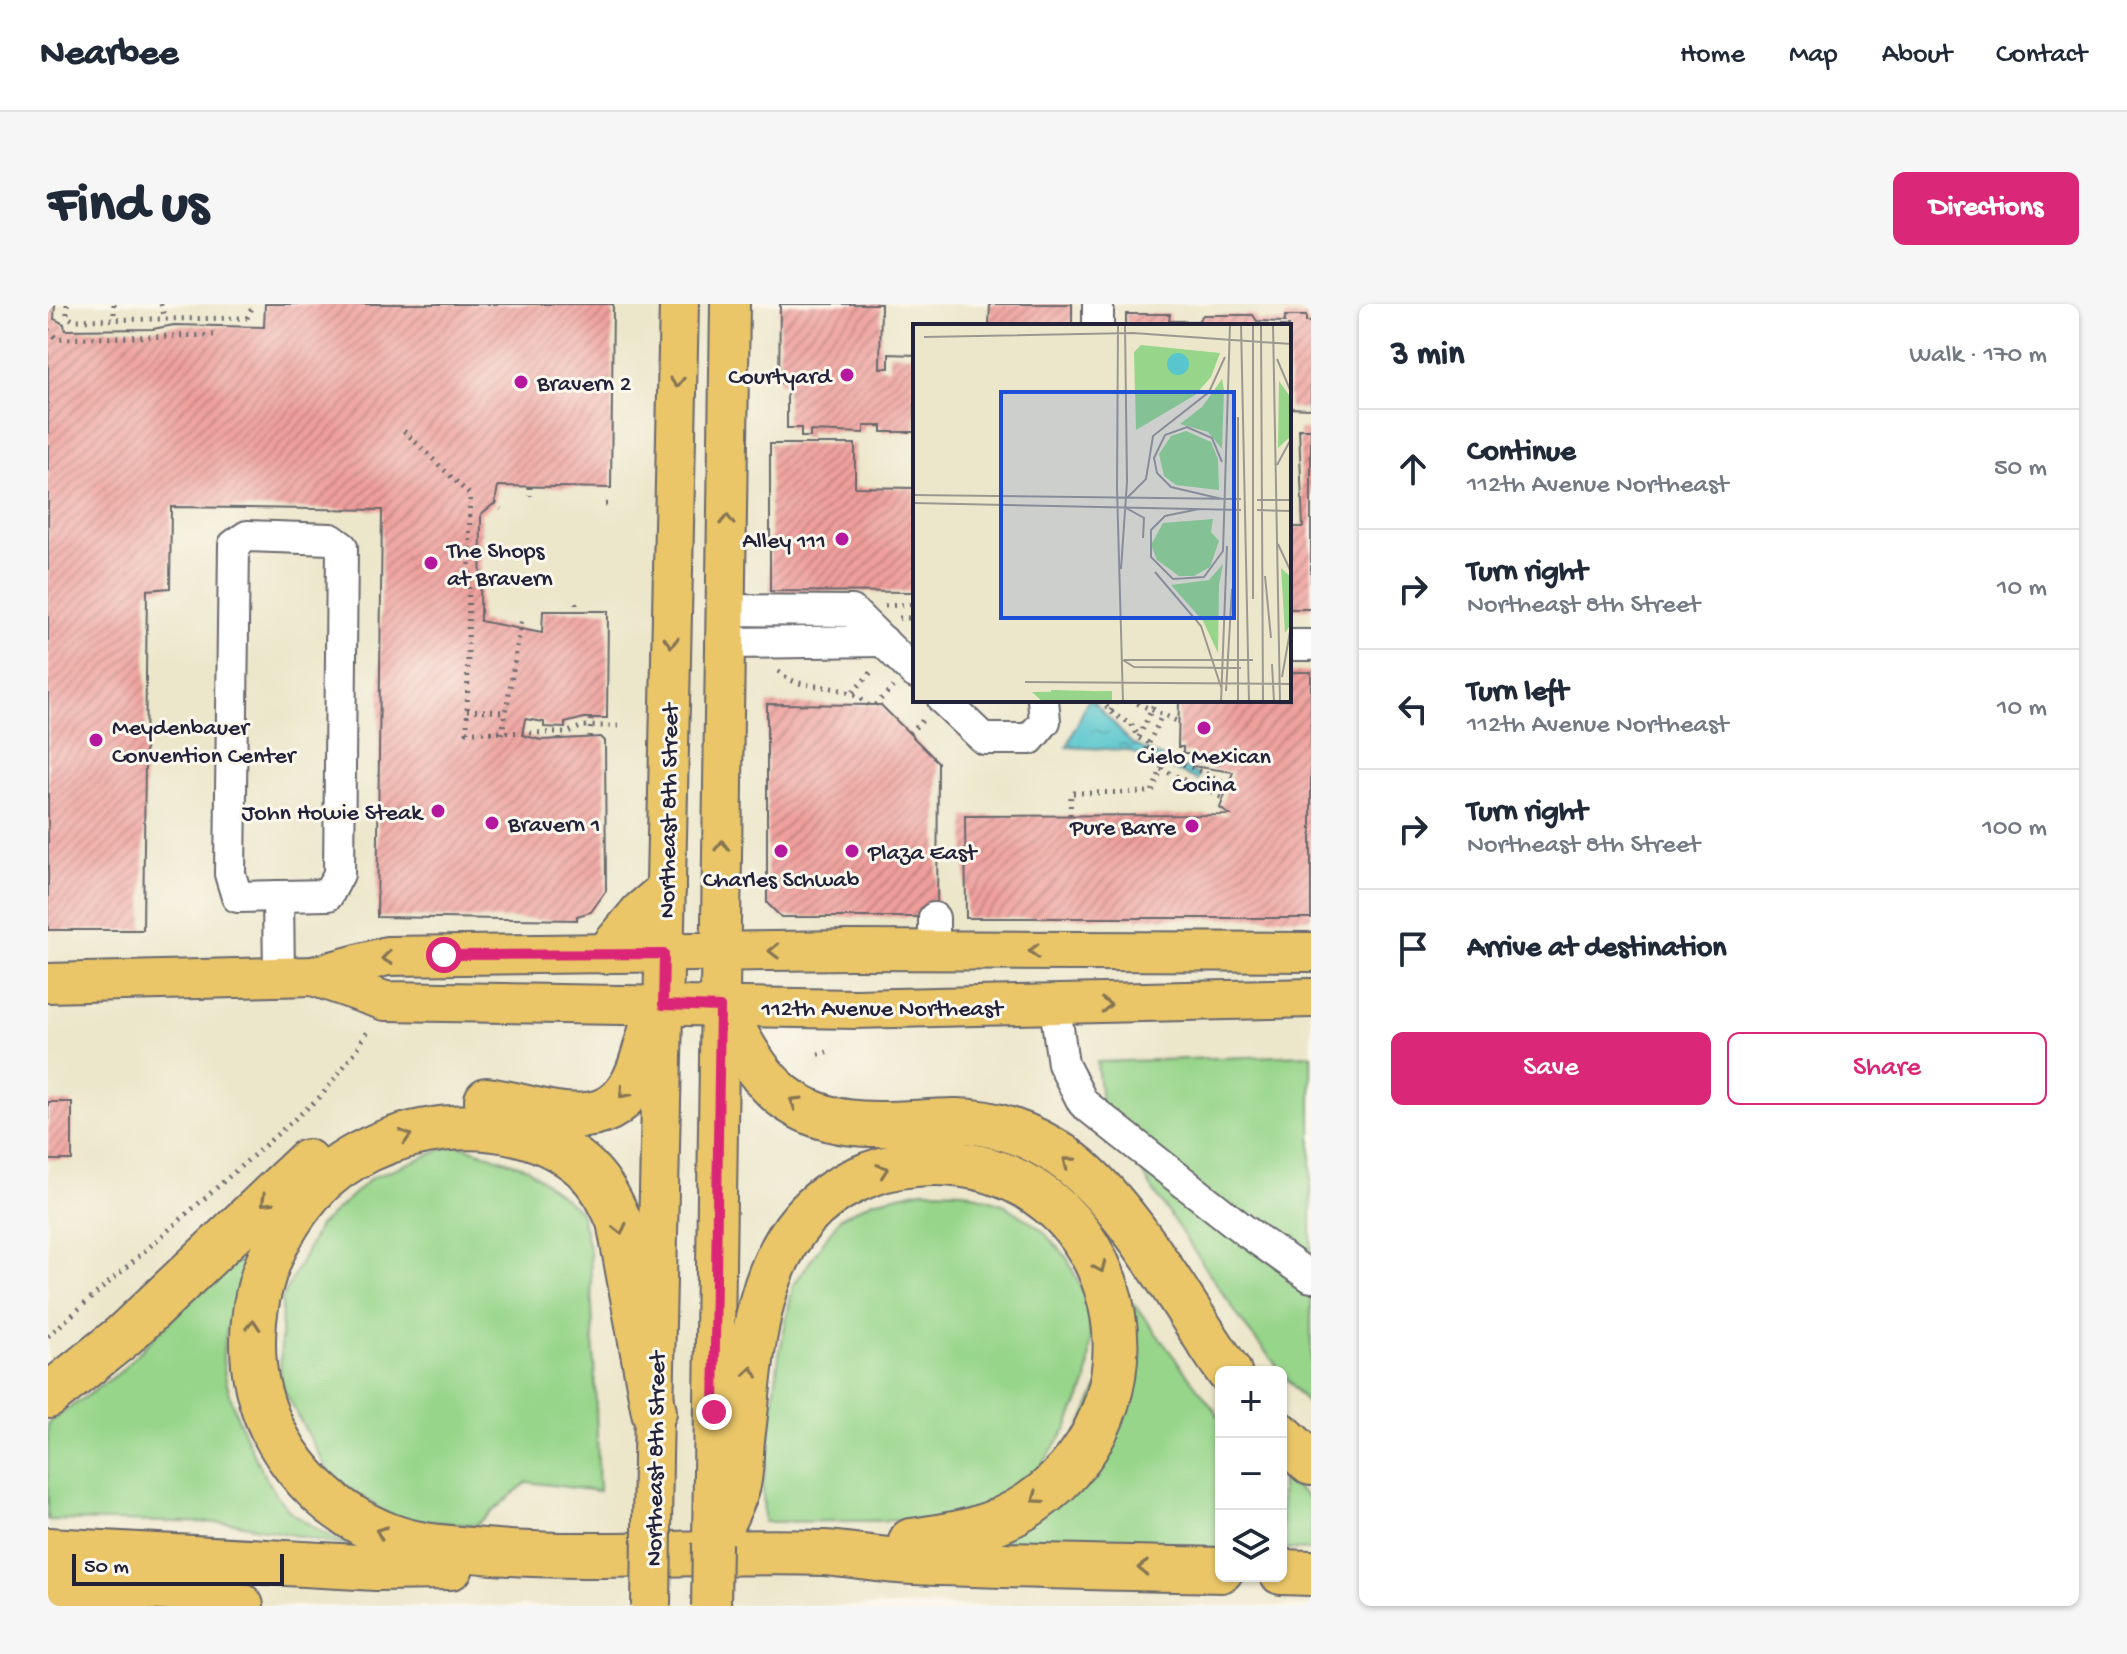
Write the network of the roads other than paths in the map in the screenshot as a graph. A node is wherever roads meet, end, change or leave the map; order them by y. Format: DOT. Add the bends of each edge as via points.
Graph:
graph roads {
  1 [pos="679,304"];
  2 [pos="730,304"];
  3 [pos="725,626"];
  4 [pos="913,672"];
  5 [pos="1043,702"];
  6 [pos="941,710"];
  7 [pos="666,889"];
  8 [pos="278,896"];
  9 [pos="721,952"];
  10 [pos="1311,952"];
  11 [pos="604,954"];
  12 [pos="664,954"];
  13 [pos="296,977"];
  14 [pos="48,983"];
  15 [pos="1311,998"];
  16 [pos="663,1005"];
  17 [pos="1055,1006"];
  18 [pos="720,1007"];
  19 [pos="1311,1277"];
  20 [pos="1225,1366"];
  21 [pos="48,1396"];
  22 [pos="654,1412"];
  23 [pos="1284,1438"];
  24 [pos="726,1451"];
  25 [pos="1311,1463"];
  26 [pos="712,1543"];
  27 [pos="48,1550"];
  28 [pos="825,1553"];
  29 [pos="540,1556"];
  30 [pos="1215,1570"];
  31 [pos="1287,1572"];
  32 [pos="1311,1573"];
  33 [pos="48,1584"];
  34 [pos="241,1606"];
  35 [pos="651,1606"];
  36 [pos="711,1606"];
  1 -- 7 [label="main road, Northeast 8th Street, one-way"];
  3 -- 2 [label="main road, one-way"];
  3 -- 4 [label="street" via="879,655"];
  9 -- 3 [label="main road, one-way"];
  5 -- 6 [label="street" via="1045,721 1030,739 984,739"];
  7 -- 11 [label="main road"];
  7 -- 12 [label="main road, Northeast 8th Street"];
  8 -- 8 [label="street" via="328,895 339,874 342,547 331,539 247,536 234,545 230,874 237,897"];
  8 -- 13 [label="street"];
  10 -- 9 [label="main road, 112th Avenue Northeast, one-way" via="934,934"];
  9 -- 12 [label="main road, 112th Avenue Northeast"];
  9 -- 18 [label="main road"];
  11 -- 12 [label="main road, 112th Avenue Northeast"];
  11 -- 13 [label="main road, 112th Avenue Northeast, one-way" via="387,956"];
  12 -- 16 [label="main road, Northeast 8th Street"];
  13 -- 14 [label="main road, 112th Avenue Northeast"];
  13 -- 16 [label="main road, 112th Avenue Northeast" via="385,1001"];
  17 -- 15 [label="main road, 112th Avenue Northeast, one-way"];
  16 -- 18 [label="main road, 112th Avenue Northeast"];
  16 -- 21 [label="highway, one-way" via="652,1021 635,1081 621,1099 597,1113 562,1116 503,1102 443,1099 395,1109 331,1141 123,1336"];
  16 -- 22 [label="main road, Northeast 8th Street"];
  17 -- 18 [label="main road, 112th Avenue Northeast"];
  17 -- 19 [label="street" via="1063,1064 1083,1103"];
  20 -- 18 [label="highway, one-way" via="1127,1223 1063,1156 1030,1138 976,1123 884,1127 826,1118 781,1094 750,1059"];
  18 -- 24 [label="main road"];
  29 -- 22 [label="highway, one-way" via="421,1545 384,1534 333,1505 294,1466 262,1401 252,1343 261,1279 286,1225 314,1189 338,1168 414,1133 490,1130 562,1153 596,1180 619,1221"];
  22 -- 35 [label="main road, Northeast 8th Street, bridge"];
  23 -- 25 [label="highway"];
  24 -- 26 [label="highway" via="738,1486"];
  24 -- 28 [label="highway, one-way" via="763,1285 804,1217 831,1194 896,1165 941,1161 1017,1181 1072,1223 1108,1286 1118,1345 1111,1393 1097,1429 1075,1462 1028,1505 967,1533"];
  26 -- 36 [label="main road, bridge"];
  27 -- 29 [label="highway" via="376,1568 445,1568"];
  28 -- 29 [label="highway"];
  30 -- 28 [label="highway, one-way" via="908,1562"];
  31 -- 32 [label="highway"];
  33 -- 34 [label="highway" via="195,1589"];
}
